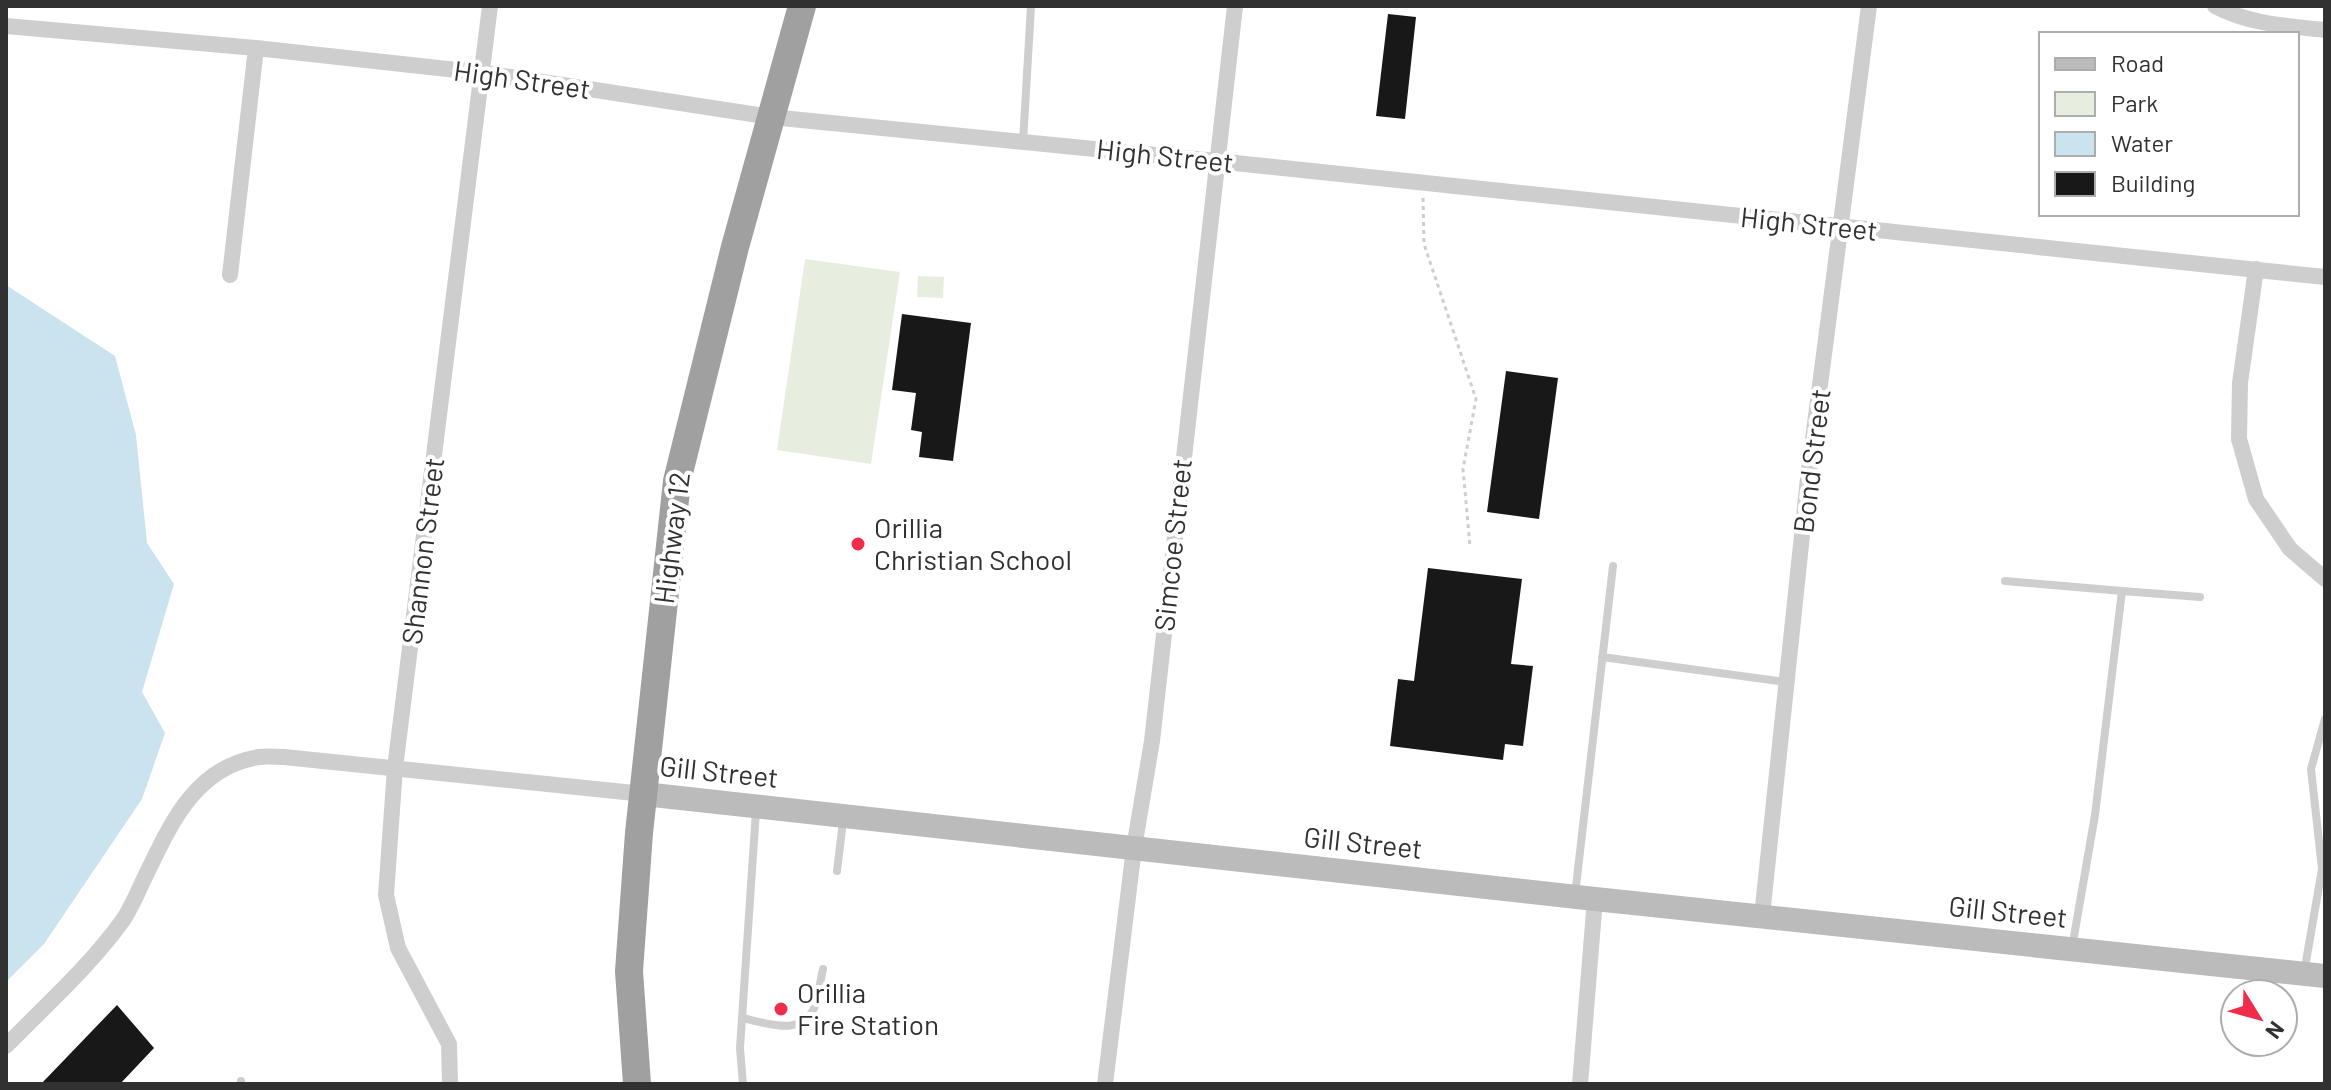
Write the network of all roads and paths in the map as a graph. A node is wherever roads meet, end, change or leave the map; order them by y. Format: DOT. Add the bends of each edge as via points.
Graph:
graph roads {
  1 [pos="490,6"];
  2 [pos="802,6"];
  3 [pos="1031,6"];
  4 [pos="1235,6"];
  5 [pos="1869,6"];
  6 [pos="2215,6"];
  7 [pos="6,26"];
  8 [pos="2325,30"];
  9 [pos="256,48"];
  10 [pos="484,73"];
  11 [pos="771,117"];
  12 [pos="1023,142"];
  13 [pos="1216,161"];
  14 [pos="1423,183"];
  15 [pos="1841,227"];
  16 [pos="2256,269"];
  17 [pos="230,275"];
  18 [pos="2325,277"];
  19 [pos="1470,546"];
  20 [pos="1613,566"];
  21 [pos="2325,579"];
  22 [pos="2005,581"];
  23 [pos="2122,591"];
  24 [pos="2200,597"];
  25 [pos="1602,657"];
  26 [pos="1787,682"];
  27 [pos="2325,719"];
  28 [pos="395,768"];
  29 [pos="644,794"];
  30 [pos="756,806"];
  31 [pos="844,816"];
  32 [pos="1134,848"];
  33 [pos="2323,870"];
  34 [pos="837,871"];
  35 [pos="1585,898"];
  36 [pos="1762,916"];
  37 [pos="2072,949"];
  38 [pos="823,969"];
  39 [pos="2315,974"];
  40 [pos="742,1018"];
  41 [pos="6,1046"];
  42 [pos="450,1084"];
  43 [pos="637,1084"];
  44 [pos="743,1084"];
  45 [pos="1105,1084"];
  46 [pos="1580,1084"];
  1 -- 10 [label="street, Shannon Street"];
  2 -- 11 [label="highway, Highway 12"];
  3 -- 12 [label="lane"];
  4 -- 13 [label="street, Simcoe Street"];
  5 -- 15 [label="street, Bond Street"];
  6 -- 8 [label="street" via="2277,25"];
  7 -- 9 [label="street, High Street"];
  9 -- 10 [label="street, High Street"];
  9 -- 17 [label="street"];
  10 -- 11 [label="street, High Street"];
  10 -- 28 [label="street, Shannon Street"];
  11 -- 12 [label="street, High Street"];
  11 -- 29 [label="highway, Highway 12" via="677,481"];
  12 -- 13 [label="street, High Street"];
  13 -- 14 [label="street, High Street"];
  13 -- 32 [label="street, Simcoe Street" via="1152,741"];
  14 -- 15 [label="street, High Street"];
  14 -- 19 [label="path" via="1424,244 1476,399 1463,469"];
  15 -- 16 [label="street, High Street"];
  15 -- 26 [label="street, Bond Street"];
  16 -- 18 [label="street, High Street"];
  16 -- 21 [label="street" via="2240,383 2239,439 2256,499 2290,549"];
  20 -- 25 [label="lane"];
  22 -- 23 [label="lane"];
  23 -- 24 [label="lane"];
  23 -- 37 [label="lane" via="2095,815"];
  25 -- 26 [label="lane"];
  25 -- 35 [label="lane"];
  26 -- 36 [label="street, Bond Street"];
  27 -- 33 [label="lane" via="2311,769"];
  28 -- 29 [label="street, Gill Street"];
  28 -- 41 [label="street, Gill Street" via="260,757 214,775 194,791 170,826 125,917 93,958"];
  28 -- 42 [label="street, Shannon Street" via="386,895 398,948 449,1044"];
  29 -- 30 [label="main road, Gill Street"];
  29 -- 43 [label="highway, Highway 12" via="629,971"];
  30 -- 31 [label="main road, Gill Street"];
  30 -- 40 [label="lane"];
  31 -- 32 [label="main road, Gill Street"];
  31 -- 34 [label="lane"];
  32 -- 35 [label="main road, Gill Street"];
  32 -- 45 [label="street, Simcoe Street"];
  33 -- 39 [label="lane"];
  35 -- 36 [label="main road, Gill Street"];
  35 -- 46 [label="street"];
  36 -- 37 [label="main road, Gill Street"];
  37 -- 39 [label="main road, Gill Street"];
  38 -- 40 [label="lane" via="815,1008 804,1020 790,1028"];
  40 -- 44 [label="lane"];
}
